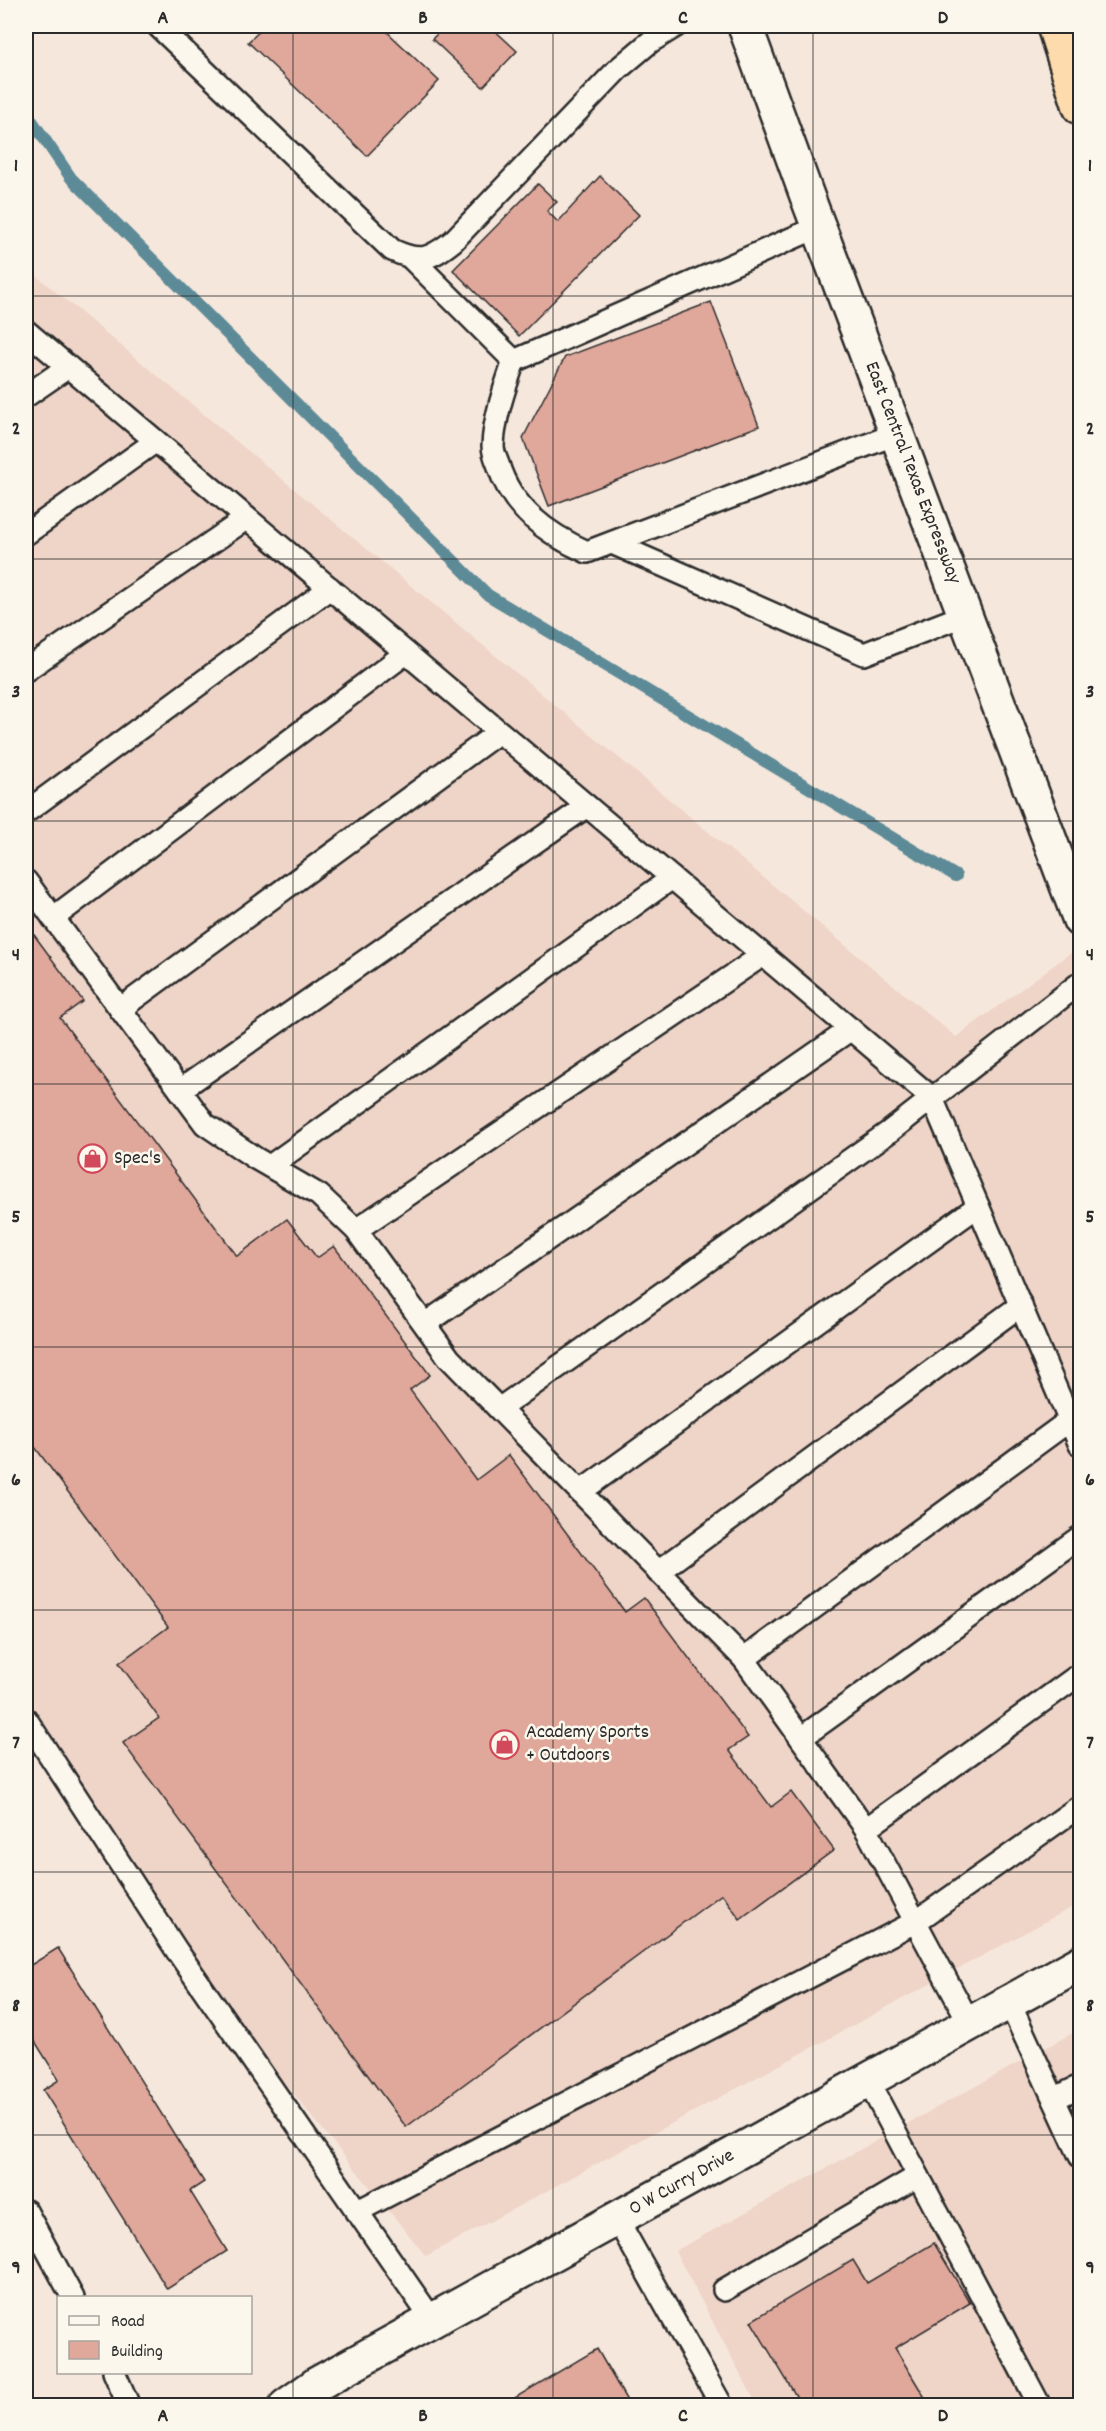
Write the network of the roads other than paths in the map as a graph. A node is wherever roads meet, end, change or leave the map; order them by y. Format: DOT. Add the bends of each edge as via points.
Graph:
graph roads {
  1 [pos="158,26"];
  2 [pos="676,26"];
  3 [pos="745,26"];
  4 [pos="1054,26"];
  5 [pos="1080,107"];
  6 [pos="818,227"];
  7 [pos="412,259"];
  8 [pos="26,331"];
  9 [pos="514,361"];
  10 [pos="68,367"];
  11 [pos="26,396"];
  12 [pos="896,434"];
  13 [pos="156,441"];
  14 [pos="247,518"];
  15 [pos="26,534"];
  16 [pos="612,543"];
  17 [pos="330,588"];
  18 [pos="965,615"];
  19 [pos="406,653"];
  20 [pos="26,670"];
  21 [pos="500,732"];
  22 [pos="587,806"];
  23 [pos="26,812"];
  24 [pos="672,878"];
  25 [pos="26,881"];
  26 [pos="53,918"];
  27 [pos="1080,920"];
  28 [pos="763,955"];
  29 [pos="1080,983"];
  30 [pos="120,1009"];
  31 [pos="851,1029"];
  32 [pos="180,1090"];
  33 [pos="932,1098"];
  34 [pos="270,1166"];
  35 [pos="978,1206"];
  36 [pos="356,1230"];
  37 [pos="1021,1305"];
  38 [pos="425,1324"];
  39 [pos="499,1410"];
  40 [pos="1070,1420"];
  41 [pos="1080,1445"];
  42 [pos="580,1492"];
  43 [pos="1080,1537"];
  44 [pos="658,1572"];
  45 [pos="744,1659"];
  46 [pos="1080,1674"];
  47 [pos="26,1719"];
  48 [pos="801,1738"];
  49 [pos="1080,1806"];
  50 [pos="866,1829"];
  51 [pos="917,1921"];
  52 [pos="1080,1963"];
  53 [pos="1009,2002"];
  54 [pos="970,2024"];
  55 [pos="868,2080"];
  56 [pos="1080,2086"];
  57 [pos="1054,2099"];
  58 [pos="1080,2156"];
  59 [pos="918,2176"];
  60 [pos="26,2211"];
  61 [pos="356,2212"];
  62 [pos="617,2219"];
  63 [pos="724,2290"];
  64 [pos="72,2296"];
  65 [pos="433,2321"];
  66 [pos="114,2374"];
  67 [pos="129,2406"];
  68 [pos="286,2406"];
  69 [pos="722,2406"];
  70 [pos="1040,2406"];
  1 -- 7 [label="lane" via="392,250"];
  2 -- 7 [label="lane" via="618,69 453,242 434,256"];
  3 -- 6 [label="main road, East Central Texas Expressway"];
  4 -- 5 [label="highway"];
  6 -- 9 [label="lane"];
  6 -- 12 [label="main road, East Central Texas Expressway"];
  7 -- 9 [label="lane"];
  8 -- 10 [label="lane"];
  9 -- 16 [label="lane" via="493,448 503,482 518,505 561,541 587,552"];
  10 -- 11 [label="lane"];
  10 -- 13 [label="lane"];
  12 -- 16 [label="lane"];
  12 -- 18 [label="main road, East Central Texas Expressway"];
  13 -- 14 [label="lane"];
  13 -- 15 [label="lane"];
  14 -- 17 [label="lane"];
  14 -- 20 [label="lane"];
  16 -- 18 [label="lane" via="864,654"];
  17 -- 19 [label="lane"];
  17 -- 23 [label="lane"];
  18 -- 27 [label="main road, East Central Texas Expressway"];
  19 -- 21 [label="lane"];
  19 -- 26 [label="lane"];
  21 -- 22 [label="lane"];
  21 -- 30 [label="lane"];
  22 -- 24 [label="lane"];
  22 -- 32 [label="lane"];
  24 -- 28 [label="lane"];
  24 -- 34 [label="lane"];
  25 -- 26 [label="lane"];
  26 -- 30 [label="lane"];
  28 -- 31 [label="lane"];
  28 -- 36 [label="lane"];
  29 -- 33 [label="lane"];
  30 -- 32 [label="lane"];
  31 -- 33 [label="lane"];
  31 -- 38 [label="lane"];
  32 -- 34 [label="lane" via="205,1124"];
  33 -- 35 [label="lane"];
  33 -- 39 [label="lane"];
  34 -- 36 [label="lane" via="319,1195"];
  35 -- 37 [label="lane"];
  35 -- 42 [label="lane"];
  36 -- 38 [label="lane"];
  37 -- 40 [label="lane"];
  37 -- 44 [label="lane"];
  38 -- 39 [label="lane" via="449,1358"];
  39 -- 42 [label="lane"];
  40 -- 41 [label="lane"];
  40 -- 45 [label="lane"];
  42 -- 44 [label="lane"];
  43 -- 48 [label="lane"];
  44 -- 45 [label="lane"];
  45 -- 48 [label="lane"];
  46 -- 50 [label="lane"];
  47 -- 61 [label="lane" via="177,1952"];
  48 -- 50 [label="lane"];
  49 -- 51 [label="lane"];
  50 -- 51 [label="lane"];
  51 -- 54 [label="lane"];
  51 -- 61 [label="lane"];
  52 -- 53 [label="main road, O W Curry Drive"];
  53 -- 54 [label="main road, O W Curry Drive"];
  53 -- 57 [label="lane"];
  54 -- 55 [label="main road, O W Curry Drive"];
  55 -- 59 [label="lane"];
  55 -- 62 [label="main road, O W Curry Drive"];
  56 -- 57 [label="lane"];
  57 -- 58 [label="lane"];
  59 -- 63 [label="lane"];
  59 -- 70 [label="lane"];
  60 -- 64 [label="lane"];
  61 -- 65 [label="lane"];
  62 -- 65 [label="main road, O W Curry Drive"];
  62 -- 69 [label="lane"];
  65 -- 68 [label="main road, O W Curry Drive" via="317,2384"];
  66 -- 67 [label="lane"];
}
